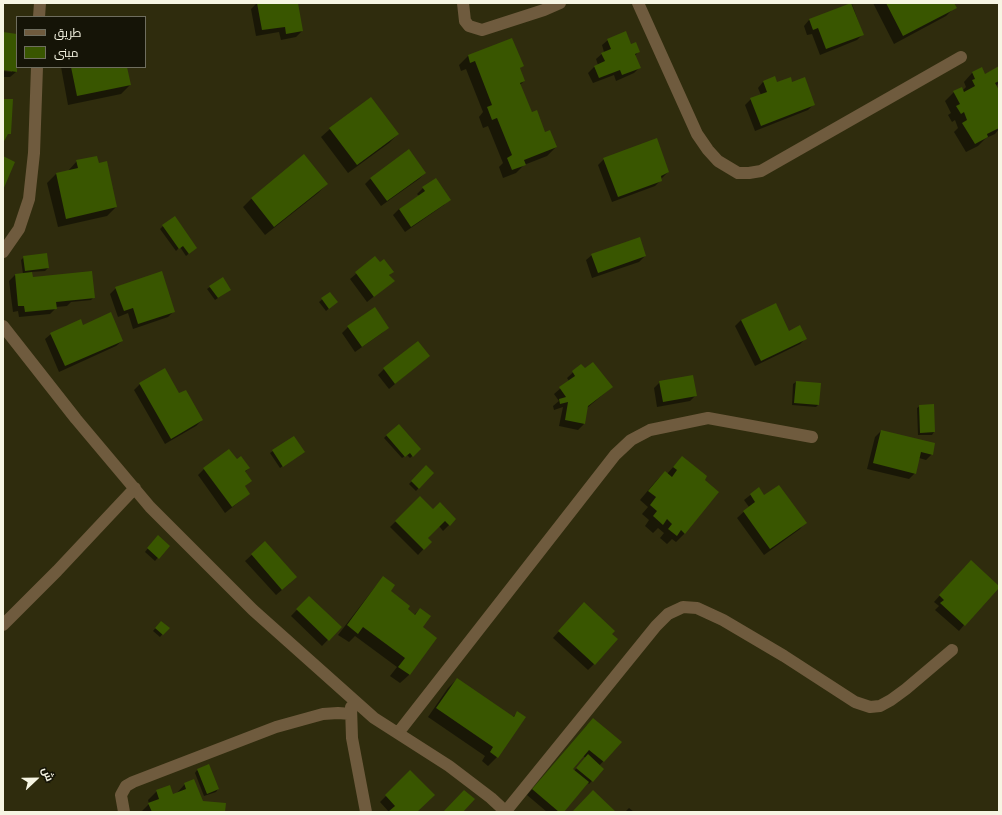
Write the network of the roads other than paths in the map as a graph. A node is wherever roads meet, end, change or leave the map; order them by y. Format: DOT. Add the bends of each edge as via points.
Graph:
graph roads {
  1 [pos="40,3"];
  2 [pos="463,3"];
  3 [pos="560,3"];
  4 [pos="638,3"];
  5 [pos="39,16"];
  6 [pos="961,57"];
  7 [pos="37,68"];
  8 [pos="3,252"];
  9 [pos="3,326"];
  10 [pos="812,437"];
  11 [pos="134,488"];
  12 [pos="3,625"];
  13 [pos="952,650"];
  14 [pos="350,698"];
  15 [pos="351,714"];
  16 [pos="398,733"];
  17 [pos="124,812"];
  18 [pos="366,812"];
  19 [pos="506,812"];
  1 -- 5 [label="street"];
  2 -- 3 [label="street" via="468,26 482,30"];
  4 -- 6 [label="street" via="697,134 718,161 738,173 761,171"];
  7 -- 8 [label="street" via="34,153 29,199 19,229"];
  9 -- 11 [label="street"];
  10 -- 16 [label="street" via="708,418 650,430 631,440 615,455"];
  11 -- 12 [label="street"];
  11 -- 14 [label="street" via="253,610"];
  13 -- 19 [label="street" via="891,700 880,706 870,707 855,702 723,620 697,608 683,607 668,614 656,626"];
  14 -- 15 [label="street"];
  14 -- 16 [label="street" via="374,718"];
  15 -- 17 [label="street" via="322,714 276,727 133,782 126,786 121,795"];
  15 -- 18 [label="street" via="352,738"];
  16 -- 19 [label="street" via="449,766"];
}
